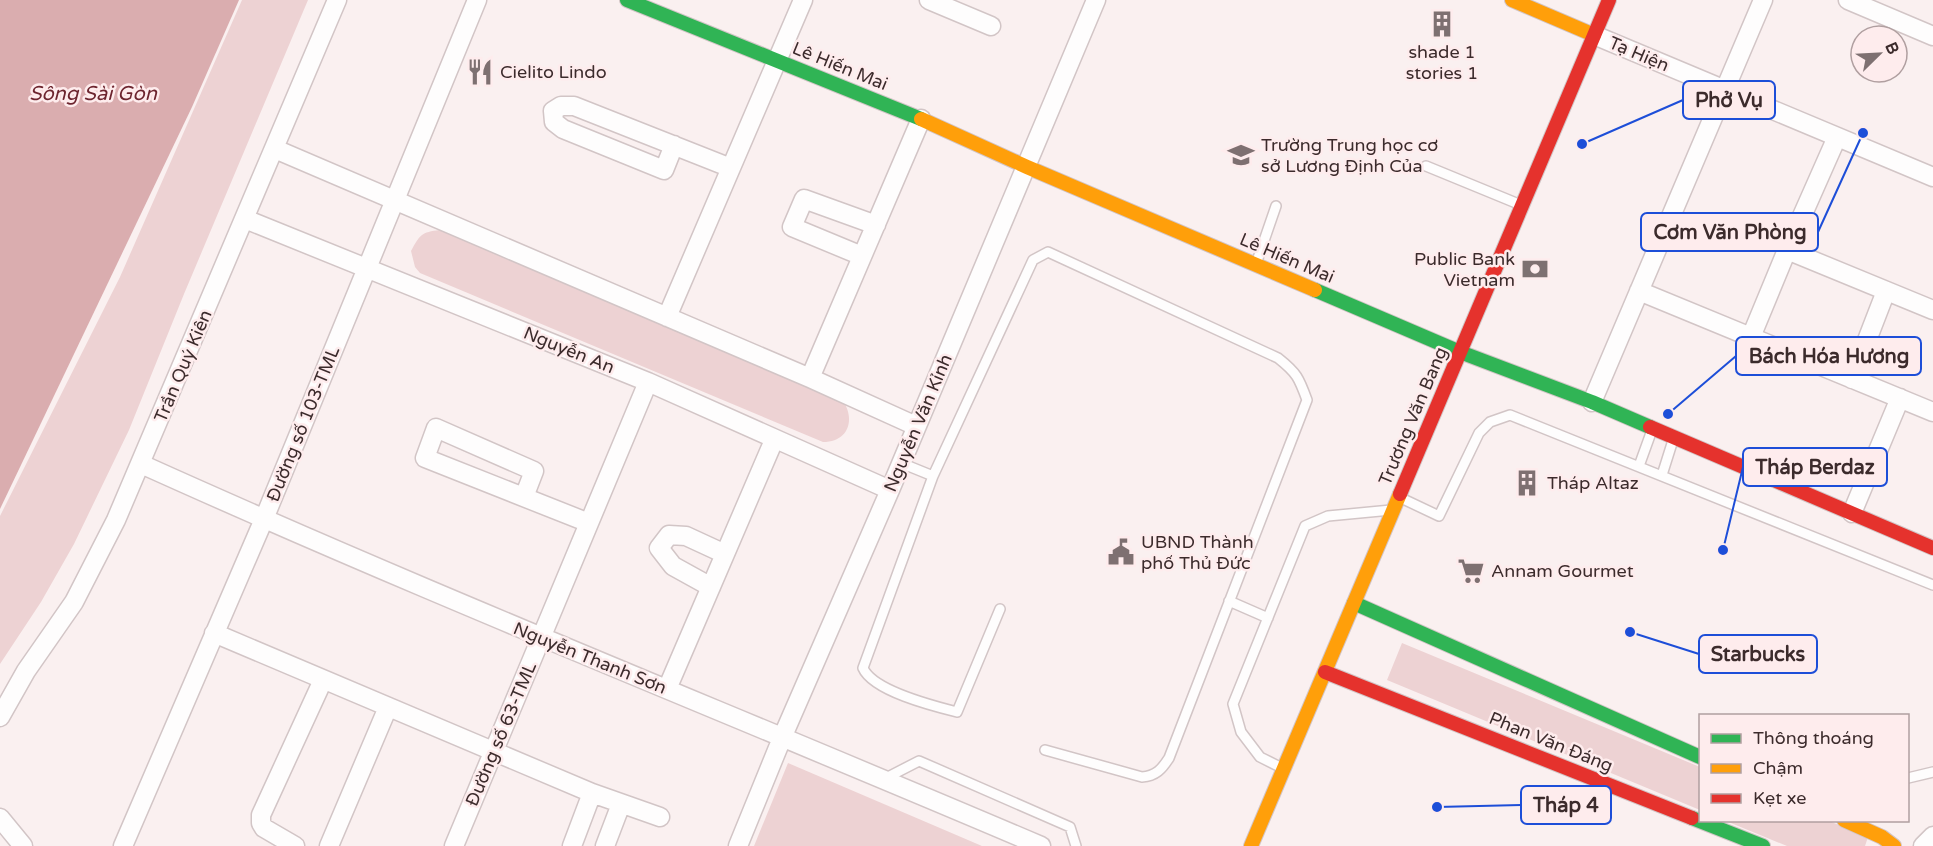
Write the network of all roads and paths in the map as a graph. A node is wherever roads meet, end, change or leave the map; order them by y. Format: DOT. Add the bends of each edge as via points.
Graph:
graph roads {
  1 [pos="338,0"];
  2 [pos="477,0"];
  3 [pos="627,0"];
  4 [pos="803,0"];
  5 [pos="930,0"];
  6 [pos="1096,0"];
  7 [pos="1512,0"];
  8 [pos="1609,0"];
  9 [pos="1763,0"];
  10 [pos="1848,0"];
  11 [pos="969,8"];
  12 [pos="1887,8"];
  13 [pos="992,26"];
  14 [pos="1594,35"];
  15 [pos="1933,36"];
  16 [pos="778,60"];
  17 [pos="1725,90"];
  18 [pos="921,119"];
  19 [pos="1837,137"];
  20 [pos="674,146"];
  21 [pos="274,149"];
  22 [pos="1426,166"];
  23 [pos="1027,167"];
  24 [pos="731,168"];
  25 [pos="1933,177"];
  26 [pos="396,200"];
  27 [pos="1276,206"];
  28 [pos="1522,206"];
  29 [pos="245,219"];
  30 [pos="876,225"];
  31 [pos="1787,250"];
  32 [pos="862,256"];
  33 [pos="1256,264"];
  34 [pos="366,268"];
  35 [pos="1639,291"];
  36 [pos="1886,291"];
  37 [pos="1933,310"];
  38 [pos="667,317"];
  39 [pos="1751,338"];
  40 [pos="1460,352"];
  41 [pos="810,378"];
  42 [pos="1852,380"];
  43 [pos="648,382"];
  44 [pos="1900,398"];
  45 [pos="1592,402"];
  46 [pos="1933,412"];
  47 [pos="916,426"];
  48 [pos="1653,428"];
  49 [pos="1674,437"];
  50 [pos="774,440"];
  51 [pos="901,463"];
  52 [pos="141,464"];
  53 [pos="1639,466"];
  54 [pos="1662,475"];
  55 [pos="933,476"];
  56 [pos="890,490"];
  57 [pos="524,497"];
  58 [pos="1396,503"];
  59 [pos="1852,513"];
  60 [pos="264,519"];
  61 [pos="589,523"];
  62 [pos="1933,548"];
  63 [pos="725,554"];
  64 [pos="1933,585"];
  65 [pos="711,587"];
  66 [pos="1229,601"];
  67 [pos="1354,603"];
  68 [pos="1000,609"];
  69 [pos="1268,618"];
  70 [pos="214,633"];
  71 [pos="541,638"];
  72 [pos="1325,672"];
  73 [pos="323,680"];
  74 [pos="667,689"];
  75 [pos="388,707"];
  76 [pos="0,717"];
  77 [pos="782,738"];
  78 [pos="1045,750"];
  79 [pos="494,751"];
  80 [pos="1699,756"];
  81 [pos="1284,769"];
  82 [pos="1933,772"];
  83 [pos="1909,778"];
  84 [pos="884,779"];
  85 [pos="592,793"];
  86 [pos="621,804"];
  87 [pos="660,817"];
  88 [pos="0,818"];
  89 [pos="1699,821"];
  90 [pos="1703,822"];
  91 [pos="1850,822"];
  92 [pos="1880,834"];
  93 [pos="1933,836"];
  94 [pos="23,846"];
  95 [pos="123,846"];
  96 [pos="295,846"];
  97 [pos="330,846"];
  98 [pos="454,846"];
  99 [pos="572,846"];
  100 [pos="605,846"];
  101 [pos="738,846"];
  102 [pos="1041,846"];
  103 [pos="1076,846"];
  104 [pos="1251,846"];
  105 [pos="1763,846"];
  106 [pos="1894,846"];
  107 [pos="1923,846"];
  1 -- 21 [label="street, Trần Quý Kiên"];
  2 -- 26 [label="street, Đường số 103-TML"];
  3 -- 16 [label="street, Lê Hiến Mai"];
  4 -- 16 [label="street"];
  5 -- 11 [label="street"];
  6 -- 23 [label="street, Nguyễn Văn Kỉnh"];
  7 -- 14 [label="street, Tạ Hiện"];
  8 -- 14 [label="street, Trương Văn Bang"];
  9 -- 17 [label="street"];
  10 -- 12 [label="street"];
  11 -- 13 [label="street"];
  12 -- 15 [label="street"];
  14 -- 17 [label="street, Tạ Hiện"];
  14 -- 28 [label="street, Trương Văn Bang"];
  16 -- 18 [label="street, Lê Hiến Mai"];
  16 -- 24 [label="street"];
  17 -- 19 [label="street, Tạ Hiện"];
  17 -- 35 [label="street"];
  18 -- 23 [label="street, Lê Hiến Mai"];
  18 -- 30 [label="street"];
  19 -- 25 [label="street, Tạ Hiện"];
  19 -- 31 [label="street"];
  20 -- 20 [label="street" via="574,106 561,106 553,111 554,122 563,129 664,170"];
  20 -- 24 [label="street"];
  21 -- 26 [label="street"];
  21 -- 29 [label="street, Trần Quý Kiên"];
  22 -- 28 [label="lane"];
  23 -- 33 [label="street, Lê Hiến Mai"];
  23 -- 47 [label="street, Nguyễn Văn Kỉnh"];
  24 -- 38 [label="street"];
  26 -- 34 [label="street, Đường số 103-TML"];
  26 -- 38 [label="street"];
  27 -- 33 [label="lane"];
  28 -- 40 [label="street, Trương Văn Bang"];
  29 -- 34 [label="street, Nguyễn An"];
  29 -- 52 [label="street, Trần Quý Kiên"];
  30 -- 32 [label="street"];
  30 -- 32 [label="street" via="804,199 792,227"];
  31 -- 36 [label="street"];
  31 -- 39 [label="street"];
  32 -- 41 [label="street"];
  33 -- 40 [label="street, Lê Hiến Mai"];
  34 -- 43 [label="street, Nguyễn An"];
  34 -- 60 [label="street, Đường số 103-TML"];
  35 -- 39 [label="street"];
  35 -- 45 [label="street"];
  36 -- 37 [label="street"];
  36 -- 42 [label="street"];
  38 -- 41 [label="street"];
  39 -- 42 [label="street"];
  40 -- 45 [label="street, Lê Hiến Mai"];
  40 -- 58 [label="street, Trương Văn Bang"];
  41 -- 47 [label="street"];
  42 -- 44 [label="street"];
  43 -- 50 [label="street, Nguyễn An"];
  43 -- 61 [label="street, Đường số 63-TML"];
  44 -- 46 [label="street"];
  44 -- 59 [label="street"];
  45 -- 48 [label="street, Lê Hiến Mai"];
  47 -- 51 [label="street, Nguyễn Văn Kỉnh"];
  48 -- 49 [label="street, Lê Hiến Mai"];
  48 -- 53 [label="lane"];
  49 -- 54 [label="lane"];
  49 -- 59 [label="street, Lê Hiến Mai"];
  50 -- 56 [label="street, Nguyễn An"];
  50 -- 63 [label="street"];
  51 -- 55 [label="lane"];
  51 -- 56 [label="street, Nguyễn Văn Kỉnh"];
  52 -- 60 [label="street, Nguyễn Thanh Sơn"];
  52 -- 76 [label="street, Trần Quý Kiên" via="74,602 26,671"];
  53 -- 54 [label="lane"];
  53 -- 58 [label="lane" via="1510,415 1490,422 1479,433 1439,516"];
  54 -- 64 [label="lane"];
  55 -- 66 [label="lane" via="1033,260 1048,252 1278,358 1300,381 1306,400"];
  55 -- 68 [label="lane" via="863,668 867,676 910,700 957,712"];
  56 -- 77 [label="street, Nguyễn Văn Kỉnh"];
  57 -- 57 [label="street" via="425,458 436,428 534,471"];
  57 -- 61 [label="street"];
  58 -- 67 [label="street, Trương Văn Bang"];
  58 -- 69 [label="lane" via="1328,516 1305,526"];
  59 -- 62 [label="street, Lê Hiến Mai"];
  60 -- 70 [label="street, Đường số 103-TML"];
  60 -- 71 [label="street, Nguyễn Thanh Sơn"];
  61 -- 71 [label="street, Đường số 63-TML"];
  63 -- 65 [label="street"];
  63 -- 65 [label="street" via="686,536 669,535 659,548 673,566"];
  65 -- 74 [label="street"];
  66 -- 69 [label="lane"];
  66 -- 78 [label="lane" via="1169,758 1160,771 1142,777"];
  67 -- 72 [label="street, Trương Văn Bang"];
  67 -- 80 [label="street"];
  69 -- 81 [label="lane" via="1233,704 1241,732 1260,757"];
  70 -- 73 [label="street"];
  70 -- 95 [label="street, Đường số 103-TML"];
  71 -- 74 [label="street, Nguyễn Thanh Sơn"];
  71 -- 79 [label="street, Đường số 63-TML"];
  72 -- 81 [label="street, Trương Văn Bang"];
  72 -- 89 [label="street, Phan Văn Đáng"];
  73 -- 75 [label="street"];
  73 -- 96 [label="street" via="261,815 264,828"];
  74 -- 77 [label="street, Nguyễn Thanh Sơn"];
  75 -- 79 [label="street"];
  75 -- 97 [label="street"];
  77 -- 84 [label="street, Nguyễn Thanh Sơn"];
  77 -- 101 [label="street, Nguyễn Văn Kỉnh"];
  79 -- 85 [label="street"];
  79 -- 98 [label="street, Đường số 63-TML"];
  81 -- 104 [label="street, Trương Văn Bang"];
  82 -- 83 [label="lane"];
  84 -- 102 [label="street, Nguyễn Thanh Sơn"];
  84 -- 103 [label="lane" via="919,761 1070,826"];
  85 -- 86 [label="street"];
  85 -- 99 [label="street"];
  86 -- 87 [label="street"];
  86 -- 100 [label="street"];
  88 -- 94 [label="street"];
  90 -- 105 [label="street, Phan Văn Đáng"];
  91 -- 92 [label="street"];
  92 -- 106 [label="street"];
  93 -- 107 [label="street"];
}
